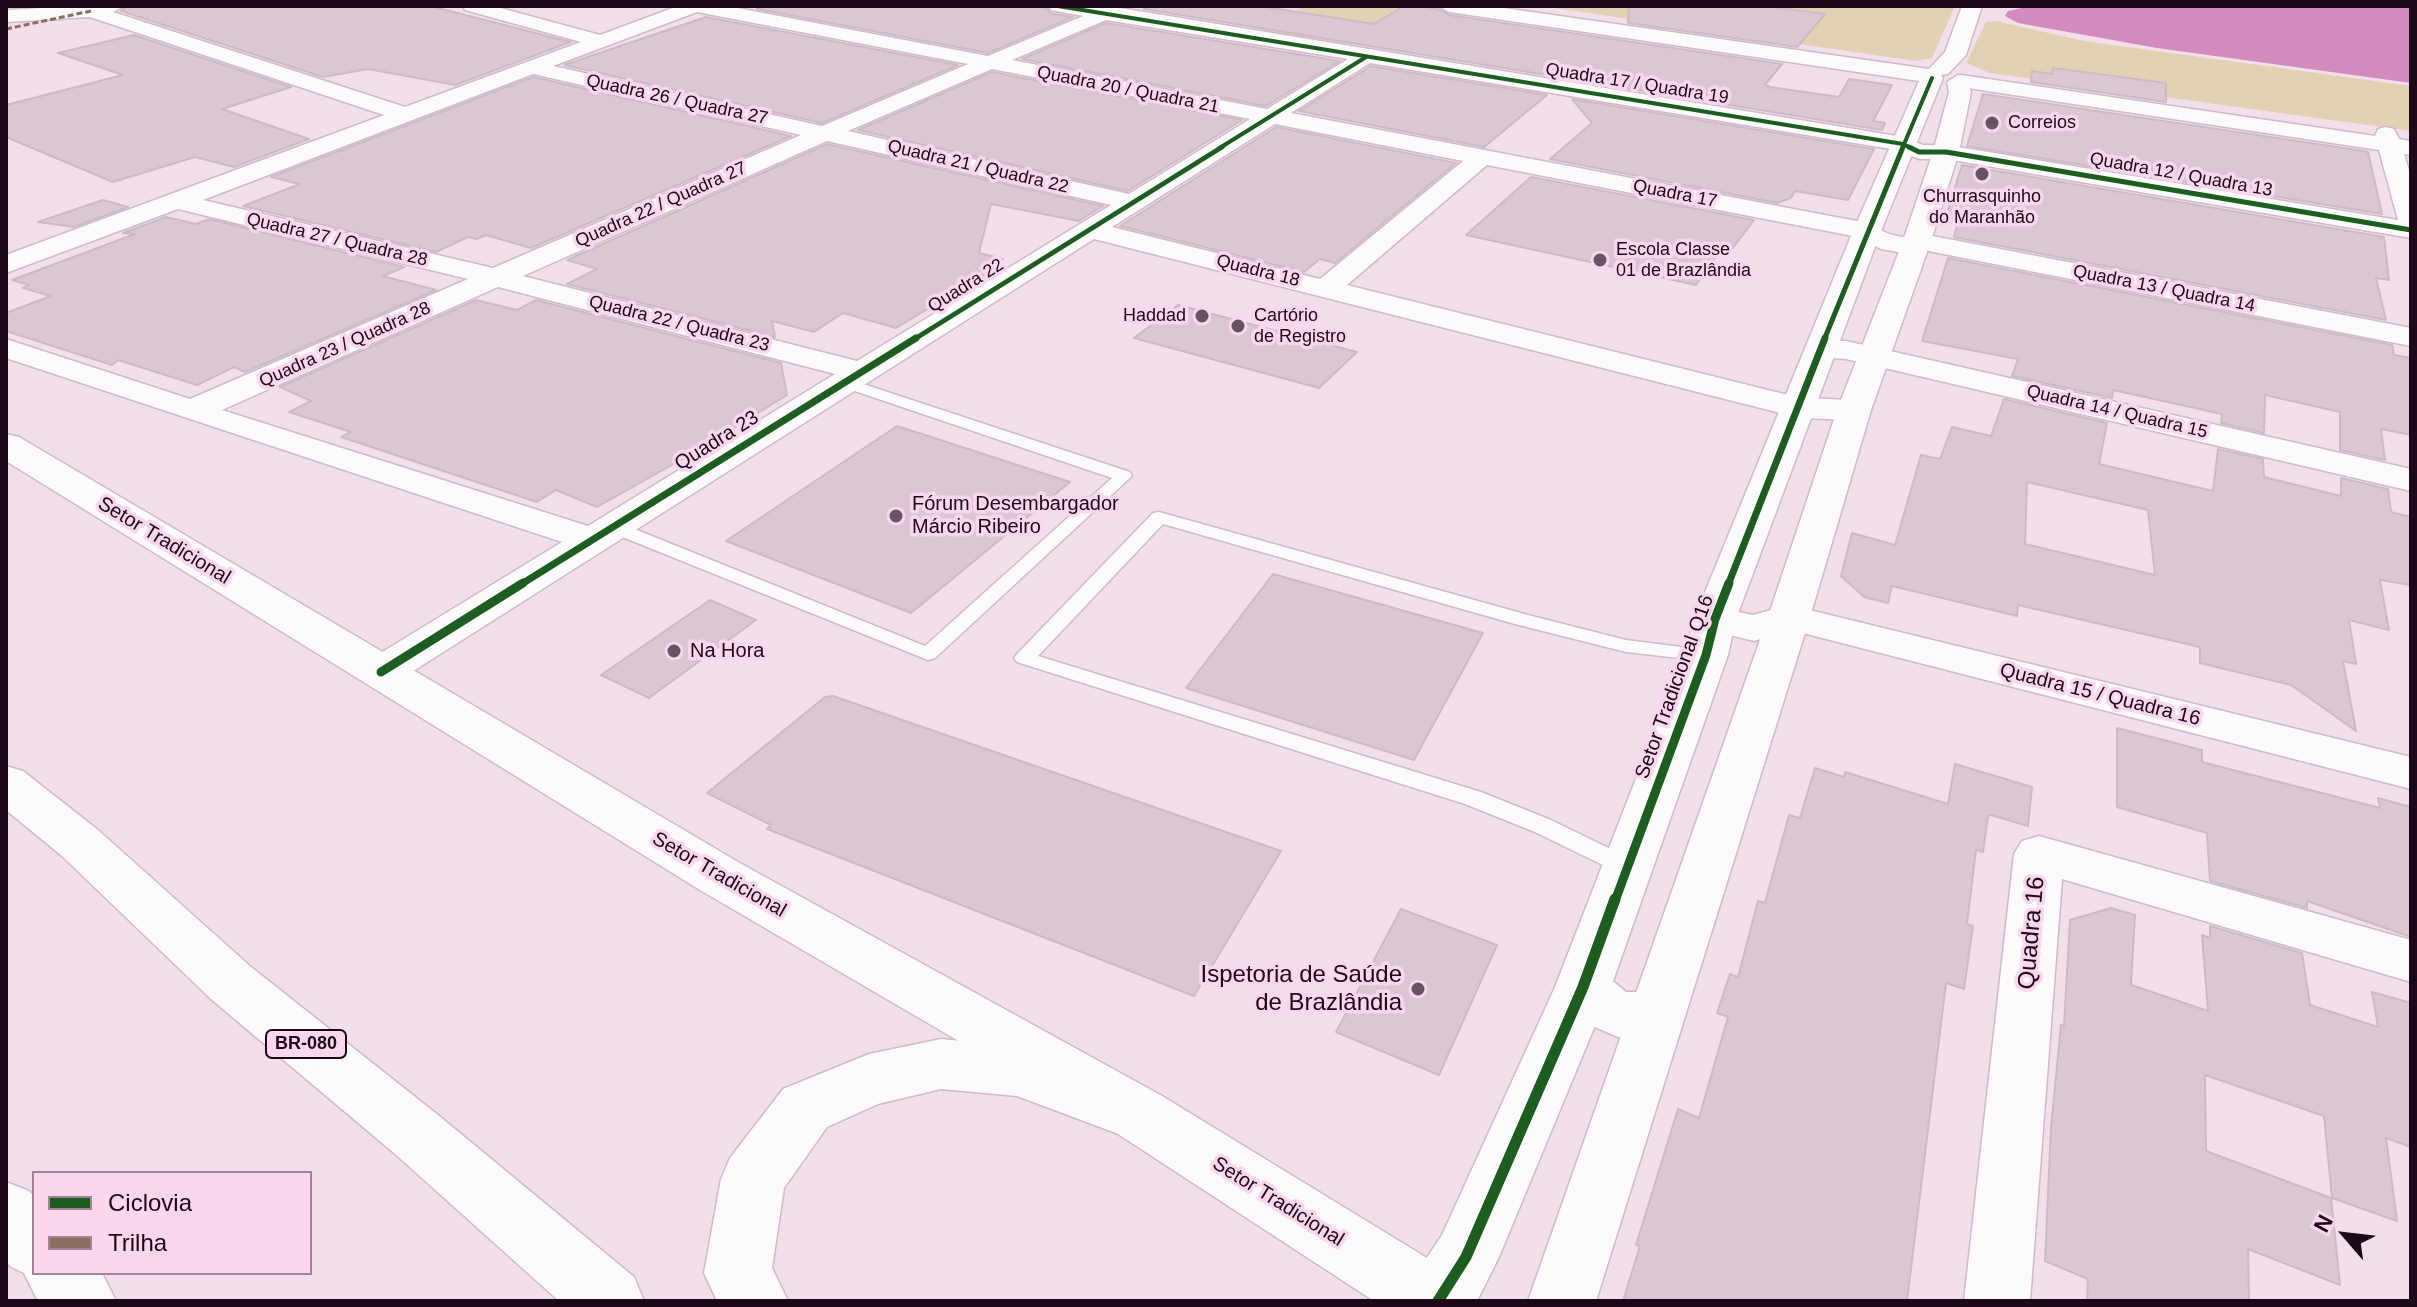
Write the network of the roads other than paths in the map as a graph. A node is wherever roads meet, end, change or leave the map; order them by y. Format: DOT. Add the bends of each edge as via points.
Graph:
graph roads {
  1 [pos="115,6"];
  2 [pos="472,6"];
  3 [pos="674,6"];
  4 [pos="696,6"];
  5 [pos="1058,6"];
  6 [pos="1449,6"];
  7 [pos="1500,6"];
  8 [pos="1972,6"];
  9 [pos="1113,10"];
  10 [pos="91,11"];
  11 [pos="6,16"];
  12 [pos="1658,33"];
  13 [pos="594,39"];
  14 [pos="1366,57"];
  15 [pos="987,63"];
  16 [pos="519,67"];
  17 [pos="1948,73"];
  18 [pos="397,112"];
  19 [pos="1269,117"];
  20 [pos="825,133"];
  21 [pos="2399,141"];
  22 [pos="1924,148"];
  23 [pos="1482,157"];
  24 [pos="176,201"];
  25 [pos="1132,202"];
  26 [pos="2411,219"];
  27 [pos="1088,229"];
  28 [pos="2411,230"];
  29 [pos="1867,231"];
  30 [pos="1917,241"];
  31 [pos="6,265"];
  32 [pos="497,278"];
  33 [pos="1326,288"];
  34 [pos="2411,337"];
  35 [pos="6,348"];
  36 [pos="1822,350"];
  37 [pos="1874,356"];
  38 [pos="851,376"];
  39 [pos="1800,408"];
  40 [pos="1854,410"];
  41 [pos="192,411"];
  42 [pos="6,445"];
  43 [pos="2411,480"];
  44 [pos="601,533"];
  45 [pos="1789,617"];
  46 [pos="1710,637"];
  47 [pos="381,672"];
  48 [pos="2411,773"];
  49 [pos="6,783"];
  50 [pos="1625,866"];
  51 [pos="2411,961"];
  52 [pos="1583,987"];
  53 [pos="1656,1015"];
  54 [pos="1140,1115"];
  55 [pos="6,1212"];
  56 [pos="32,1243"];
  57 [pos="60,1275"];
  58 [pos="82,1301"];
  59 [pos="610,1301"];
  60 [pos="754,1301"];
  61 [pos="1436,1301"];
  62 [pos="1562,1301"];
  63 [pos="1997,1301"];
  1 -- 10 [label="street"];
  2 -- 13 [label="street"];
  3 -- 13 [label="street"];
  4 -- 13 [label="street"];
  4 -- 15 [label="street, Quadra 20 / Quadra 21"];
  5 -- 9 [label="street, Quadra 17 / Quadra 19"];
  6 -- 12 [label="main road"];
  7 -- 12 [label="main road"];
  8 -- 17 [label="main road, Setor Tradicional Q16"];
  9 -- 14 [label="street, Quadra 17 / Quadra 19"];
  9 -- 15 [label="street, Quadra 22 / Quadra 27"];
  10 -- 11 [label="street"];
  10 -- 18 [label="street"];
  12 -- 17 [label="main road"];
  13 -- 16 [label="street"];
  14 -- 19 [label="street"];
  14 -- 22 [label="street, Quadra 17 / Quadra 19"];
  15 -- 19 [label="street, Quadra 20 / Quadra 21"];
  15 -- 20 [label="street, Quadra 22 / Quadra 27"];
  16 -- 18 [label="street"];
  16 -- 20 [label="street, Quadra 26 / Quadra 27"];
  17 -- 21 [label="street"];
  17 -- 22 [label="main road, Setor Tradicional Q16"];
  18 -- 24 [label="street"];
  19 -- 23 [label="street, Quadra 20 / Quadra 21"];
  19 -- 25 [label="street"];
  20 -- 25 [label="street, Quadra 21 / Quadra 22"];
  20 -- 32 [label="street, Quadra 22 / Quadra 27"];
  21 -- 26 [label="street"];
  22 -- 28 [label="street, Quadra 12 / Quadra 13"];
  22 -- 29 [label="main road, Setor Tradicional Q16"];
  22 -- 30 [label="main road, Setor Tradicional Q16"];
  23 -- 29 [label="street, Quadra 17"];
  23 -- 33 [label="street, Quadra 18"];
  24 -- 31 [label="street"];
  24 -- 32 [label="street, Quadra 27 / Quadra 28"];
  25 -- 27 [label="street"];
  27 -- 33 [label="street, Quadra 18"];
  27 -- 38 [label="street, Quadra 22"];
  29 -- 30 [label="street, Quadra 17" via="1881,241"];
  29 -- 36 [label="main road, Setor Tradicional Q16"];
  30 -- 34 [label="street, Quadra 13 / Quadra 14"];
  30 -- 37 [label="main road, Setor Tradicional Q16"];
  32 -- 38 [label="street, Quadra 22 / Quadra 23"];
  32 -- 41 [label="street, Quadra 23 / Quadra 28"];
  33 -- 39 [label="street"];
  35 -- 41 [label="street"];
  36 -- 37 [label="street, Quadra 14 / Quadra 15"];
  36 -- 39 [label="main road, Setor Tradicional Q16"];
  37 -- 40 [label="main road, Setor Tradicional Q16"];
  37 -- 43 [label="street, Quadra 14 / Quadra 15"];
  38 -- 44 [label="street, Quadra 23"];
  38 -- 44 [label="lane" via="1124,476 928,654"];
  39 -- 40 [label="street"];
  39 -- 46 [label="main road, Setor Tradicional Q16"];
  40 -- 45 [label="main road, Setor Tradicional Q16"];
  41 -- 44 [label="street"];
  42 -- 47 [label="main road, Setor Tradicional"];
  44 -- 47 [label="street, Quadra 23"];
  45 -- 46 [label="street"];
  45 -- 48 [label="street, Quadra 15 / Quadra 16"];
  45 -- 53 [label="main road, Setor Tradicional Q16"];
  46 -- 50 [label="main road, Setor Tradicional Q16"];
  46 -- 50 [label="lane" via="1626,646 1159,517 1024,658 1473,798"];
  47 -- 54 [label="main road, Setor Tradicional" via="719,876"];
  49 -- 59 [label="main road, BR-080" via="80,843 231,983"];
  50 -- 52 [label="main road, Setor Tradicional Q16"];
  51 -- 63 [label="street, Quadra 16" via="2039,854"];
  52 -- 53 [label="street" via="1618,1014"];
  52 -- 61 [label="main road, Setor Tradicional Q16" via="1466,1257"];
  53 -- 62 [label="main road, Setor Tradicional Q16"];
  54 -- 60 [label="main road" via="1019,1071 941,1064 869,1080 805,1108 753,1179 738,1273"];
  54 -- 61 [label="main road, Setor Tradicional"];
  55 -- 56 [label="main road"];
  57 -- 58 [label="main road"];
}
